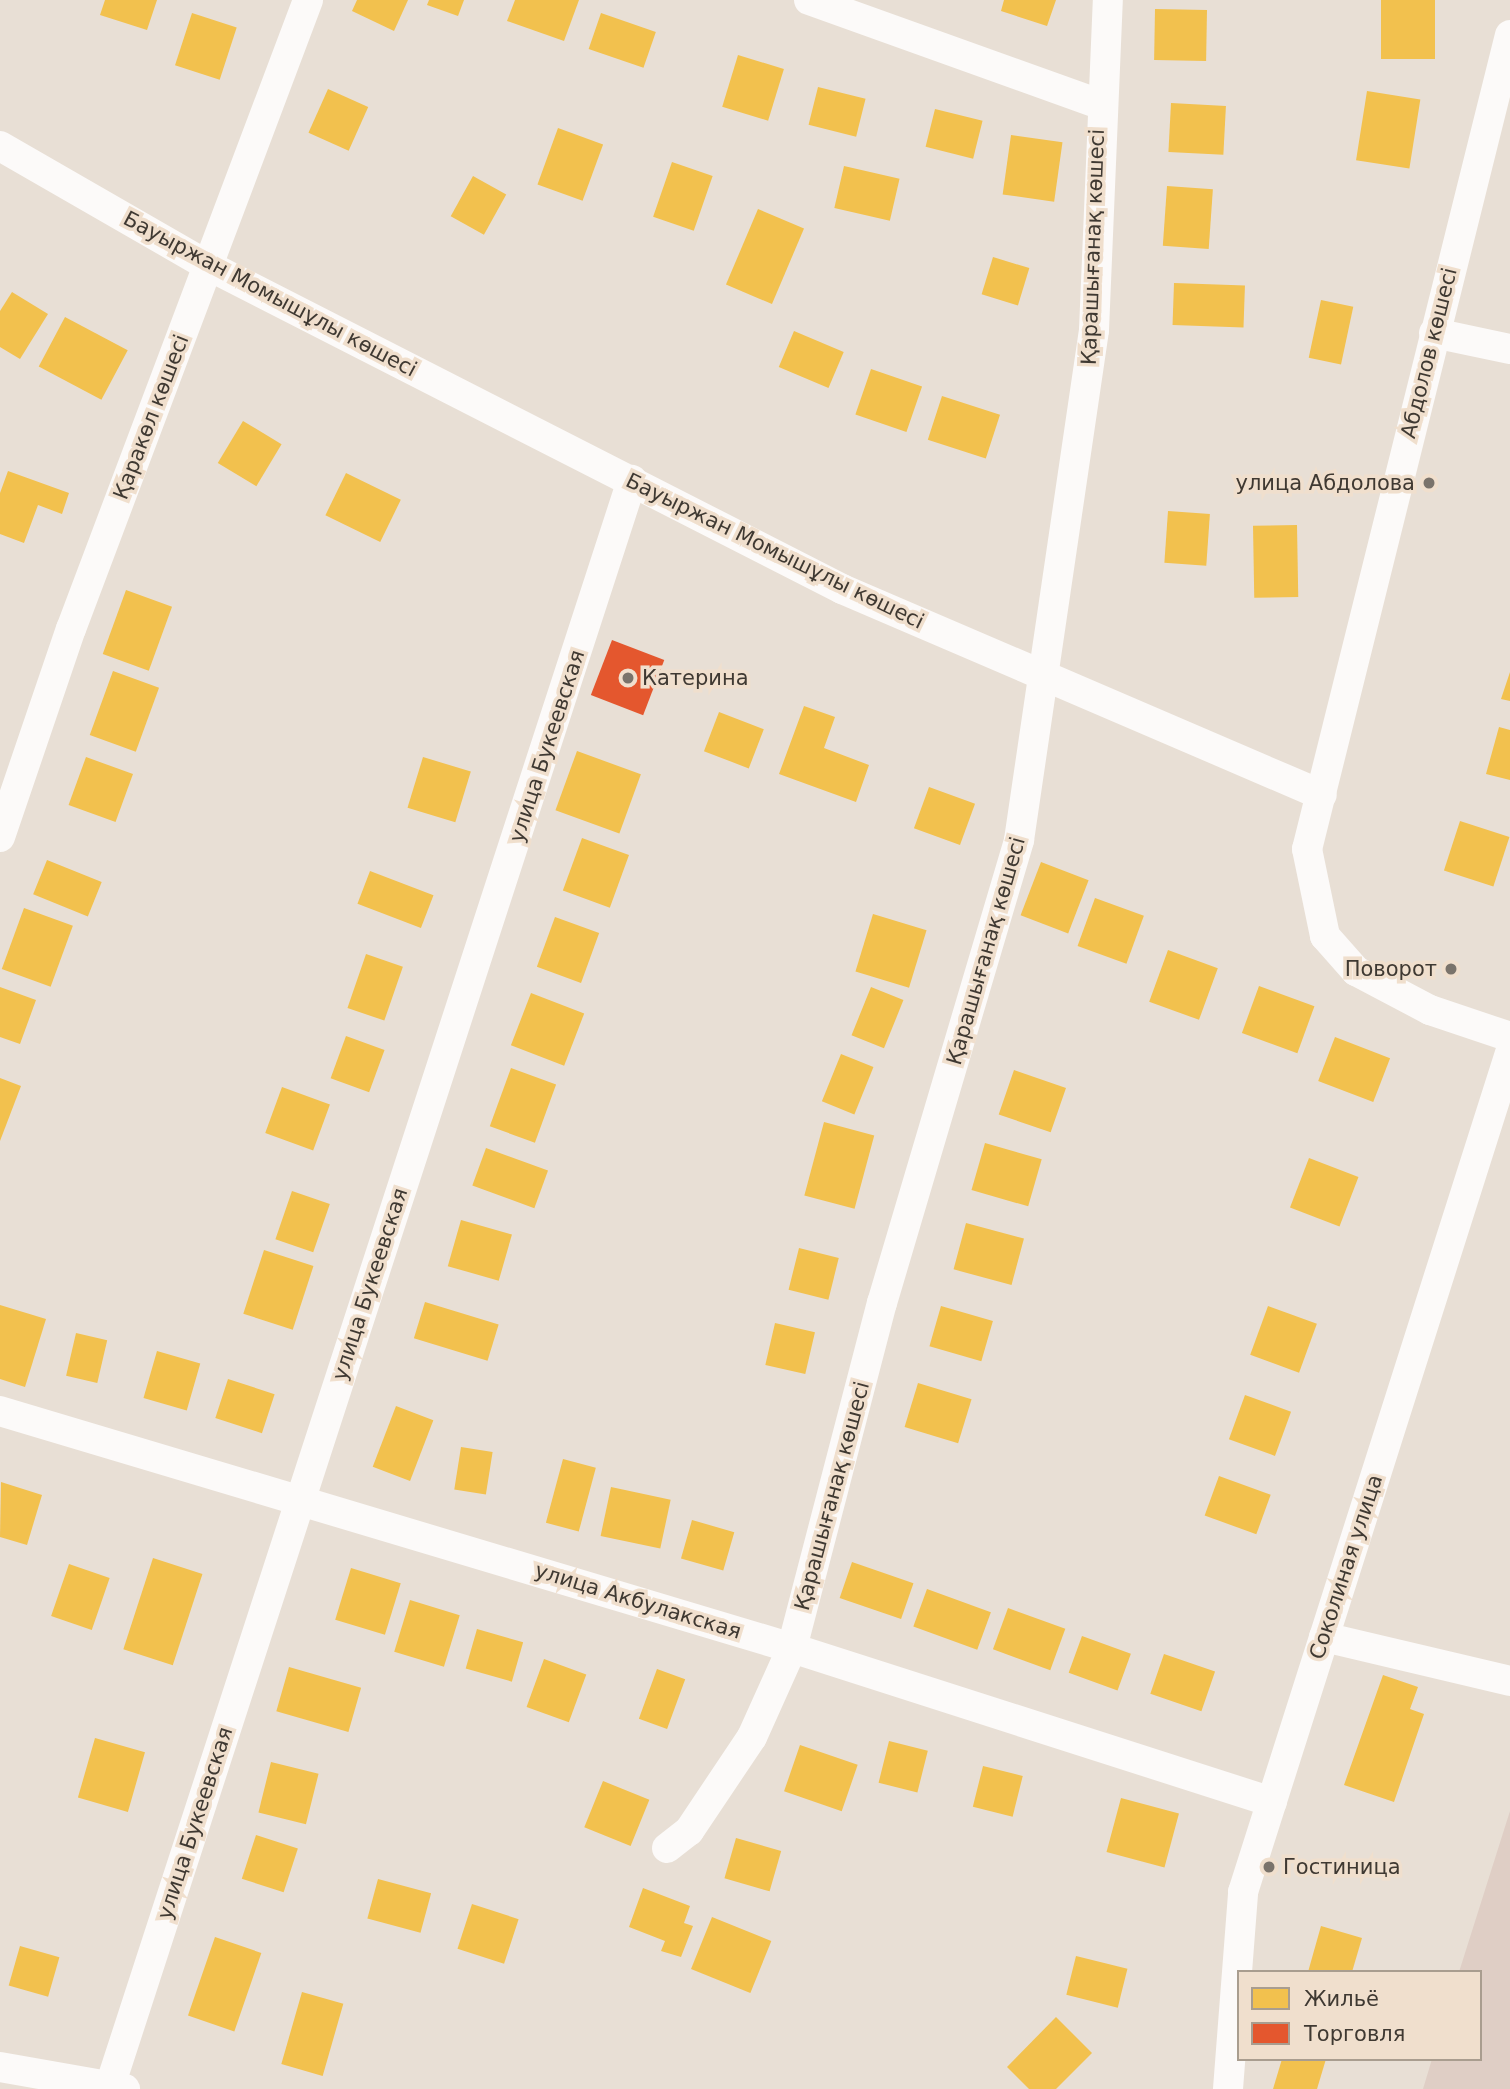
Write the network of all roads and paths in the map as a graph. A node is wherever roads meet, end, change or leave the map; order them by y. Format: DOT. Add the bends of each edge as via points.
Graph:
graph roads {
  1 [pos="308,0"];
  2 [pos="809,0"];
  3 [pos="1108,0"];
  4 [pos="1510,35"];
  5 [pos="1099,104"];
  6 [pos="0,146"];
  7 [pos="209,266"];
  8 [pos="1434,333"];
  9 [pos="1510,349"];
  10 [pos="632,480"];
  11 [pos="1048,680"];
  12 [pos="1322,795"];
  13 [pos="0,837"];
  14 [pos="1510,1037"];
  15 [pos="1510,1054"];
  16 [pos="0,1411"];
  17 [pos="300,1498"];
  18 [pos="1324,1637"];
  19 [pos="792,1648"];
  20 [pos="1510,1682"];
  21 [pos="1272,1802"];
  22 [pos="667,1848"];
  23 [pos="1237,1970"];
  24 [pos="1237,1971"];
  25 [pos="0,2067"];
  26 [pos="115,2087"];
  27 [pos="1228,2089"];
  1 -- 7 [label="street, Қаракөл көшесі"];
  2 -- 5 [label="street"];
  3 -- 5 [label="street, Қарашығанақ көшесі"];
  4 -- 8 [label="street, Абдолов көшесі"];
  5 -- 11 [label="street, Қарашығанақ көшесі" via="1094,330"];
  6 -- 7 [label="street, Бауыржан Момышұлы көшесі"];
  7 -- 10 [label="street, Бауыржан Момышұлы көшесі"];
  7 -- 13 [label="street, Қаракөл көшесі" via="71,628"];
  8 -- 9 [label="street"];
  8 -- 12 [label="street, Абдолов көшесі"];
  10 -- 11 [label="street, Бауыржан Момышұлы көшесі" via="842,589"];
  10 -- 17 [label="street, улица Букеевская"];
  11 -- 12 [label="street, Бауыржан Момышұлы көшесі"];
  11 -- 19 [label="street, Қарашығанақ көшесі" via="1019,840 882,1303"];
  12 -- 14 [label="street" via="1307,849 1325,936 1356,971 1430,1010"];
  15 -- 18 [label="street, Соколиная улица"];
  16 -- 17 [label="street, улица Акбулакская"];
  17 -- 19 [label="street, улица Акбулакская"];
  17 -- 26 [label="street, улица Букеевская"];
  18 -- 20 [label="street"];
  18 -- 21 [label="street, Соколиная улица"];
  19 -- 21 [label="street, улица Акбулакская"];
  19 -- 22 [label="street, Қарашығанақ көшесі" via="752,1737 689,1831"];
  21 -- 23 [label="street, Соколиная улица" via="1243,1892"];
  24 -- 27 [label="street, Соколиная улица"];
  25 -- 26 [label="street"];
}
